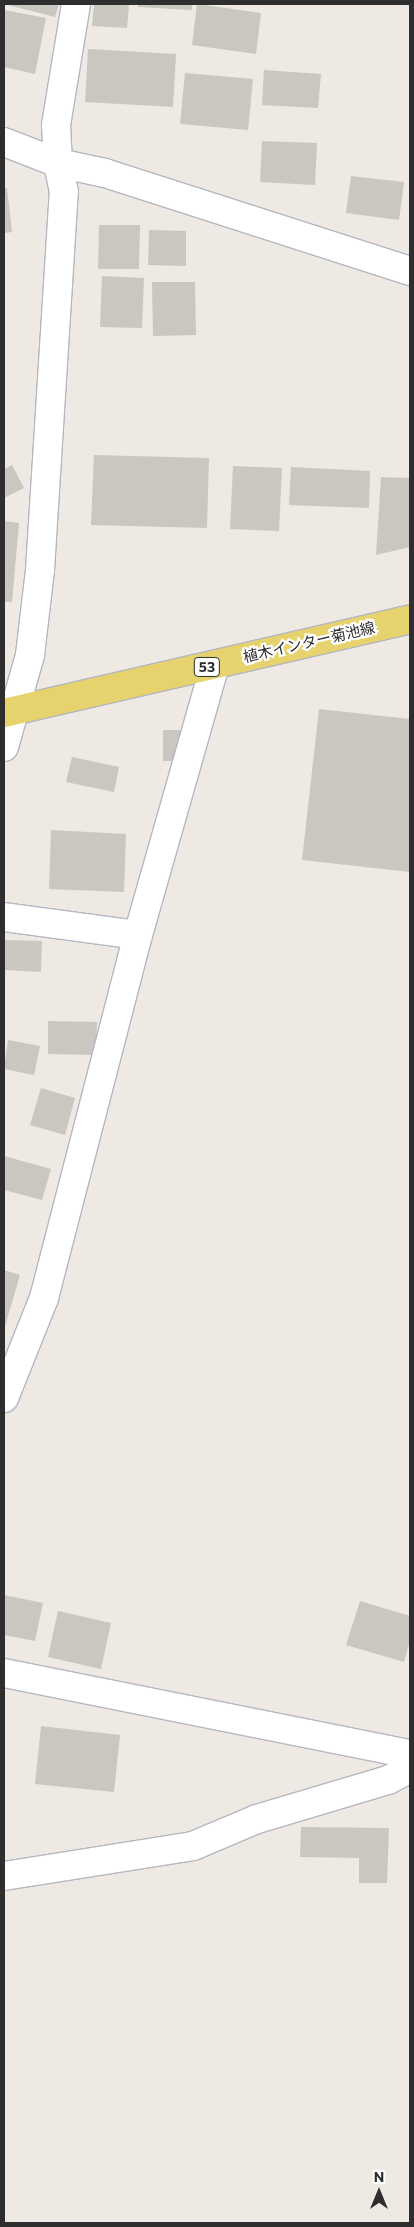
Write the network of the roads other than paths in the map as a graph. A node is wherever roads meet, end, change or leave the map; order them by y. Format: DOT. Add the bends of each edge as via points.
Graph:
graph roads {
  1 [pos="76,4"];
  2 [pos="4,142"];
  3 [pos="58,163"];
  4 [pos="410,271"];
  5 [pos="410,619"];
  6 [pos="215,665"];
  7 [pos="10,712"];
  8 [pos="4,747"];
  9 [pos="4,917"];
  10 [pos="138,935"];
  11 [pos="4,1398"];
  12 [pos="4,1673"];
  13 [pos="410,1754"];
  14 [pos="410,1769"];
  15 [pos="4,1876"];
  1 -- 3 [label="street" via="56,125"];
  2 -- 3 [label="street"];
  3 -- 4 [label="street" via="105,172"];
  3 -- 7 [label="street" via="64,192 40,570 30,655"];
  5 -- 6 [label="main road, 植木インター菊池線 / 53"];
  6 -- 7 [label="main road, 植木インター菊池線 / 53"];
  6 -- 10 [label="street"];
  7 -- 8 [label="street"];
  9 -- 10 [label="street"];
  10 -- 11 [label="street" via="44,1298"];
  12 -- 13 [label="street"];
  14 -- 15 [label="street" via="388,1780 257,1819 193,1846"];
}
